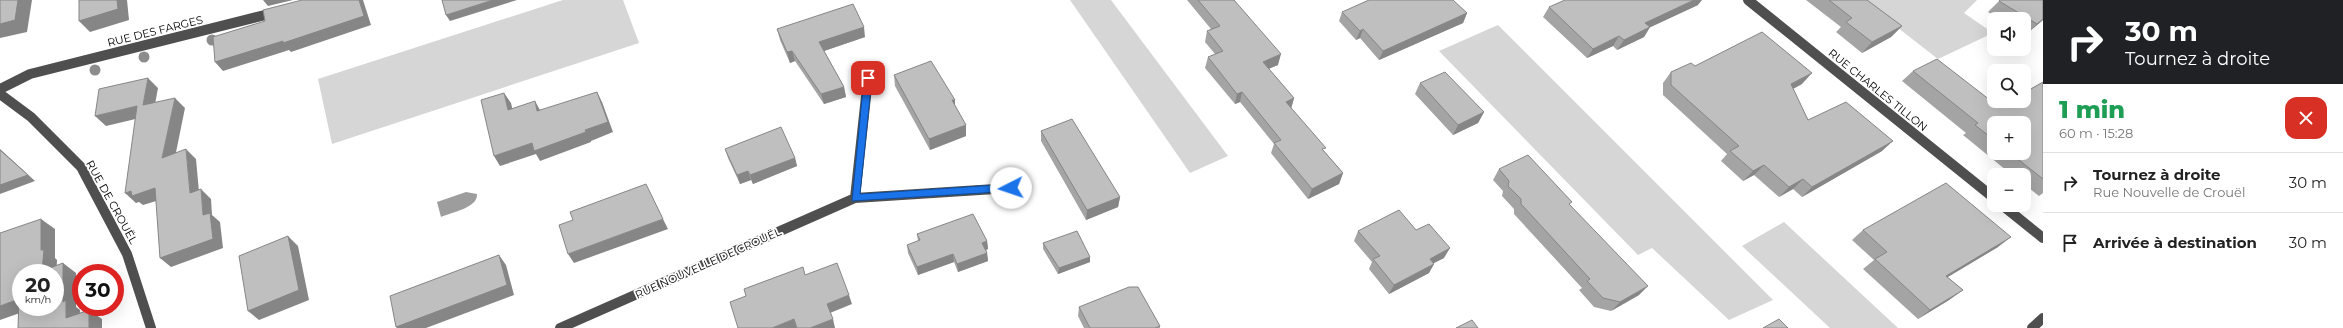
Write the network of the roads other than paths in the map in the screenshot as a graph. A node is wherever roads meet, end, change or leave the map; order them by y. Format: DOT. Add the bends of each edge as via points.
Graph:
graph roads {
  1 [pos="1748,0"];
  2 [pos="283,10"];
  3 [pos="868,78"];
  4 [pos="0,89"];
  5 [pos="0,94"];
  6 [pos="1011,188"];
  7 [pos="1987,192"];
  8 [pos="855,198"];
  9 [pos="2011,212"];
  10 [pos="2043,238"];
  11 [pos="2043,318"];
  12 [pos="151,328"];
  13 [pos="560,328"];
  14 [pos="2032,328"];
  1 -- 7 [label="street, RUE CHARLES TILLON"];
  2 -- 4 [label="street, RUE DES FARGES" via="30,74"];
  3 -- 8 [label="street"];
  5 -- 12 [label="street, RUE DE CROUËL" via="31,117 81,167 127,254"];
  6 -- 8 [label="street, RUE NOUVELLE DE CROUËL"];
  8 -- 13 [label="street, RUE NOUVELLE DE CROUËL"];
  9 -- 10 [label="street"];
  11 -- 14 [label="street"];
}
